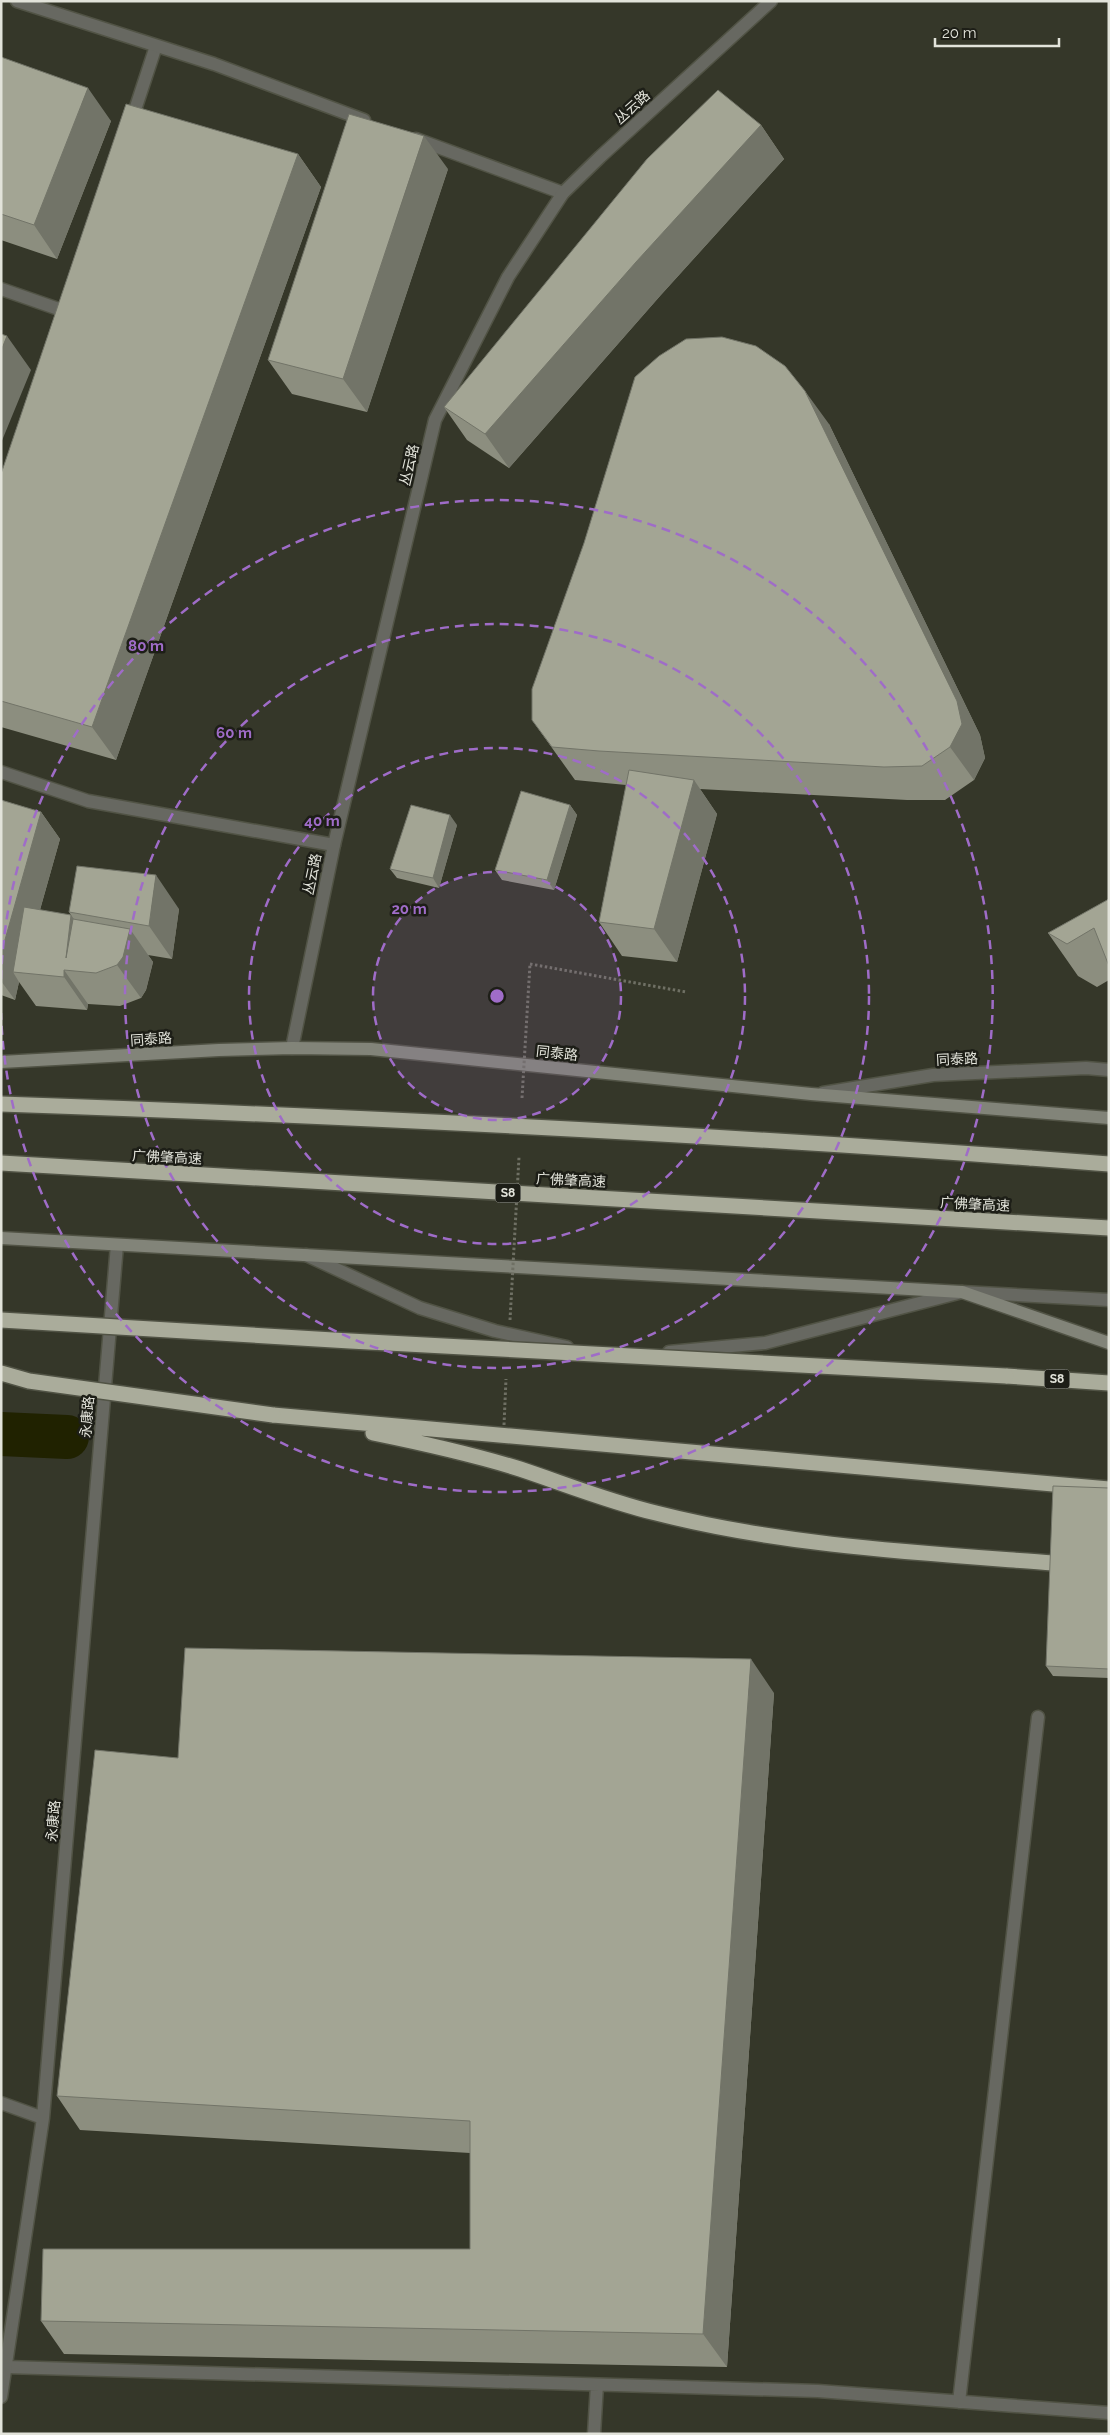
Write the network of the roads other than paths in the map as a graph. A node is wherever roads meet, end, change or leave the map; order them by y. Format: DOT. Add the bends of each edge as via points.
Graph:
graph roads {
  1 [pos="17,1"];
  2 [pos="771,1"];
  3 [pos="156,46"];
  4 [pos="379,125"];
  5 [pos="407,136"];
  6 [pos="126,138"];
  7 [pos="563,193"];
  8 [pos="1,290"];
  9 [pos="70,313"];
  10 [pos="1,772"];
  11 [pos="334,845"];
  12 [pos="292,1048"];
  13 [pos="1,1062"];
  14 [pos="1109,1070"];
  15 [pos="811,1094"];
  16 [pos="1,1104"];
  17 [pos="1109,1118"];
  18 [pos="1,1163"];
  19 [pos="1109,1164"];
  20 [pos="1109,1228"];
  21 [pos="1,1238"];
  22 [pos="117,1245"];
  23 [pos="304,1254"];
  24 [pos="962,1292"];
  25 [pos="1109,1300"];
  26 [pos="1,1320"];
  27 [pos="1109,1343"];
  28 [pos="1,1373"];
  29 [pos="1109,1383"];
  30 [pos="273,1415"];
  31 [pos="1109,1489"];
  32 [pos="1053,1563"];
  33 [pos="1038,1717"];
  34 [pos="1,2103"];
  35 [pos="43,2118"];
  36 [pos="6,2367"];
  37 [pos="597,2385"];
  38 [pos="1,2397"];
  39 [pos="959,2402"];
  40 [pos="1109,2413"];
  41 [pos="594,2434"];
  1 -- 3 [label="street"];
  2 -- 7 [label="street, 丛云路"];
  3 -- 4 [label="street"];
  3 -- 6 [label="street"];
  5 -- 7 [label="street"];
  7 -- 11 [label="street, 丛云路" via="508,277 435,420"];
  8 -- 9 [label="street"];
  10 -- 11 [label="street" via="88,801"];
  11 -- 12 [label="street, 丛云路"];
  12 -- 13 [label="main road, 同泰路"];
  12 -- 15 [label="main road, 同泰路" via="409,1052"];
  14 -- 15 [label="street, 同泰路" via="1086,1068 933,1075"];
  15 -- 17 [label="main road"];
  16 -- 19 [label="highway, bridge" via="425,1121 868,1146"];
  18 -- 20 [label="highway, 广佛肇高速 / S8"];
  21 -- 22 [label="main road"];
  22 -- 23 [label="main road"];
  22 -- 35 [label="street, 永康路"];
  23 -- 24 [label="main road"];
  23 -- 24 [label="street" via="420,1308 495,1331 599,1351 656,1353 766,1343"];
  24 -- 25 [label="street"];
  24 -- 27 [label="main road"];
  26 -- 29 [label="highway, S8, bridge"];
  28 -- 30 [label="highway, bridge" via="29,1381"];
  30 -- 31 [label="highway"];
  30 -- 32 [label="highway" via="344,1426 425,1444 517,1468 656,1513 738,1530 922,1554"];
  33 -- 39 [label="street"];
  34 -- 35 [label="street"];
  35 -- 36 [label="street, 永康路"];
  36 -- 37 [label="street"];
  36 -- 38 [label="street, 永康路"];
  37 -- 39 [label="street" via="818,2392"];
  37 -- 41 [label="street"];
  39 -- 40 [label="street"];
}
